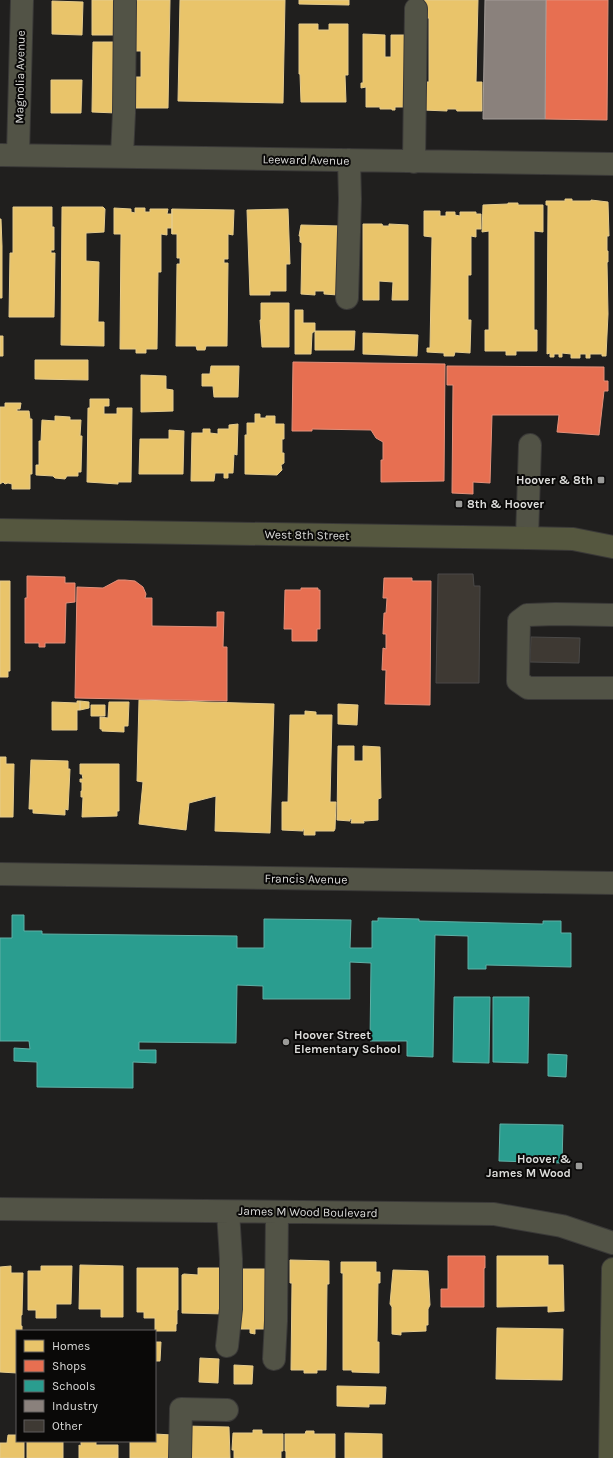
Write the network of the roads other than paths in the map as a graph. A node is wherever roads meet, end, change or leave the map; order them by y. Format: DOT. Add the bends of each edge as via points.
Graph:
graph roads {
  1 [pos="22,0"];
  2 [pos="125,2"];
  3 [pos="416,9"];
  4 [pos="9,155"];
  5 [pos="122,156"];
  6 [pos="349,160"];
  7 [pos="414,162"];
  8 [pos="613,164"];
  9 [pos="347,298"];
  10 [pos="530,445"];
  11 [pos="0,530"];
  12 [pos="527,538"];
  13 [pos="613,547"];
  14 [pos="613,615"];
  15 [pos="613,688"];
  16 [pos="0,874"];
  17 [pos="613,883"];
  18 [pos="0,1209"];
  19 [pos="228,1212"];
  20 [pos="277,1212"];
  21 [pos="613,1243"];
  22 [pos="613,1269"];
  23 [pos="227,1346"];
  24 [pos="274,1359"];
  25 [pos="227,1410"];
  26 [pos="612,1419"];
  27 [pos="611,1451"];
  28 [pos="180,1458"];
  1 -- 4 [label="street, Magnolia Avenue"];
  2 -- 5 [label="street"];
  3 -- 7 [label="street"];
  4 -- 5 [label="street, Leeward Avenue"];
  5 -- 6 [label="street, Leeward Avenue"];
  6 -- 7 [label="street, Leeward Avenue"];
  6 -- 9 [label="street"];
  7 -- 8 [label="street, Leeward Avenue"];
  10 -- 12 [label="street"];
  11 -- 12 [label="main road, West 8th Street"];
  12 -- 13 [label="main road, West 8th Street" via="573,539"];
  14 -- 15 [label="street" via="527,615 519,621 518,681 528,688"];
  16 -- 17 [label="street, Francis Avenue"];
  18 -- 19 [label="street, James M Wood Boulevard"];
  19 -- 20 [label="street, James M Wood Boulevard"];
  19 -- 23 [label="street" via="231,1309"];
  20 -- 21 [label="street, James M Wood Boulevard" via="494,1214 562,1226"];
  20 -- 24 [label="street"];
  22 -- 26 [label="main road"];
  25 -- 28 [label="street" via="181,1408"];
  26 -- 27 [label="main road"];
}
